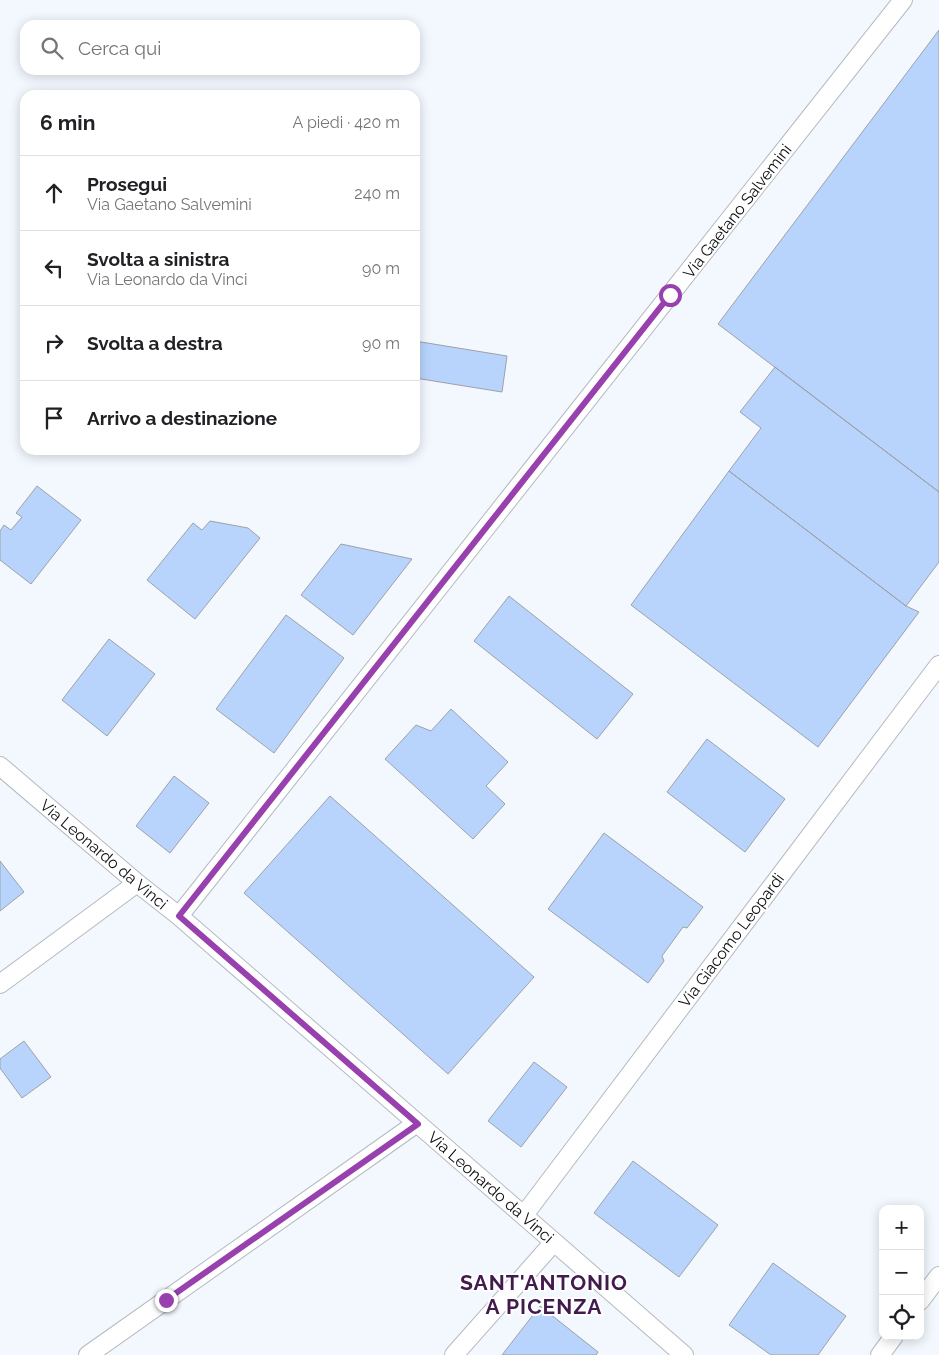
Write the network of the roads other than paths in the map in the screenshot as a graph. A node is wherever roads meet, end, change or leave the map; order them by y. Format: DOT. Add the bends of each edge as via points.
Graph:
graph roads {
  1 [pos="904,0"];
  2 [pos="939,665"];
  3 [pos="0,766"];
  4 [pos="137,883"];
  5 [pos="179,916"];
  6 [pos="0,984"];
  7 [pos="418,1124"];
  8 [pos="524,1215"];
  9 [pos="554,1242"];
  10 [pos="939,1276"];
  11 [pos="924,1296"];
  12 [pos="891,1340"];
  13 [pos="88,1355"];
  14 [pos="454,1355"];
  15 [pos="684,1355"];
  16 [pos="880,1355"];
  1 -- 5 [label="street, Via Gaetano Salvemini"];
  2 -- 8 [label="street, Via Giacomo Leopardi"];
  3 -- 4 [label="street, Via Leonardo da Vinci"];
  4 -- 5 [label="street, Via Leonardo da Vinci"];
  4 -- 6 [label="street"];
  5 -- 7 [label="street, Via Leonardo da Vinci"];
  7 -- 8 [label="street, Via Leonardo da Vinci"];
  7 -- 13 [label="street"];
  8 -- 9 [label="street, Via Leonardo da Vinci"];
  9 -- 14 [label="street"];
  9 -- 15 [label="street, Via Leonardo da Vinci"];
  10 -- 11 [label="street"];
  12 -- 16 [label="street"];
}
